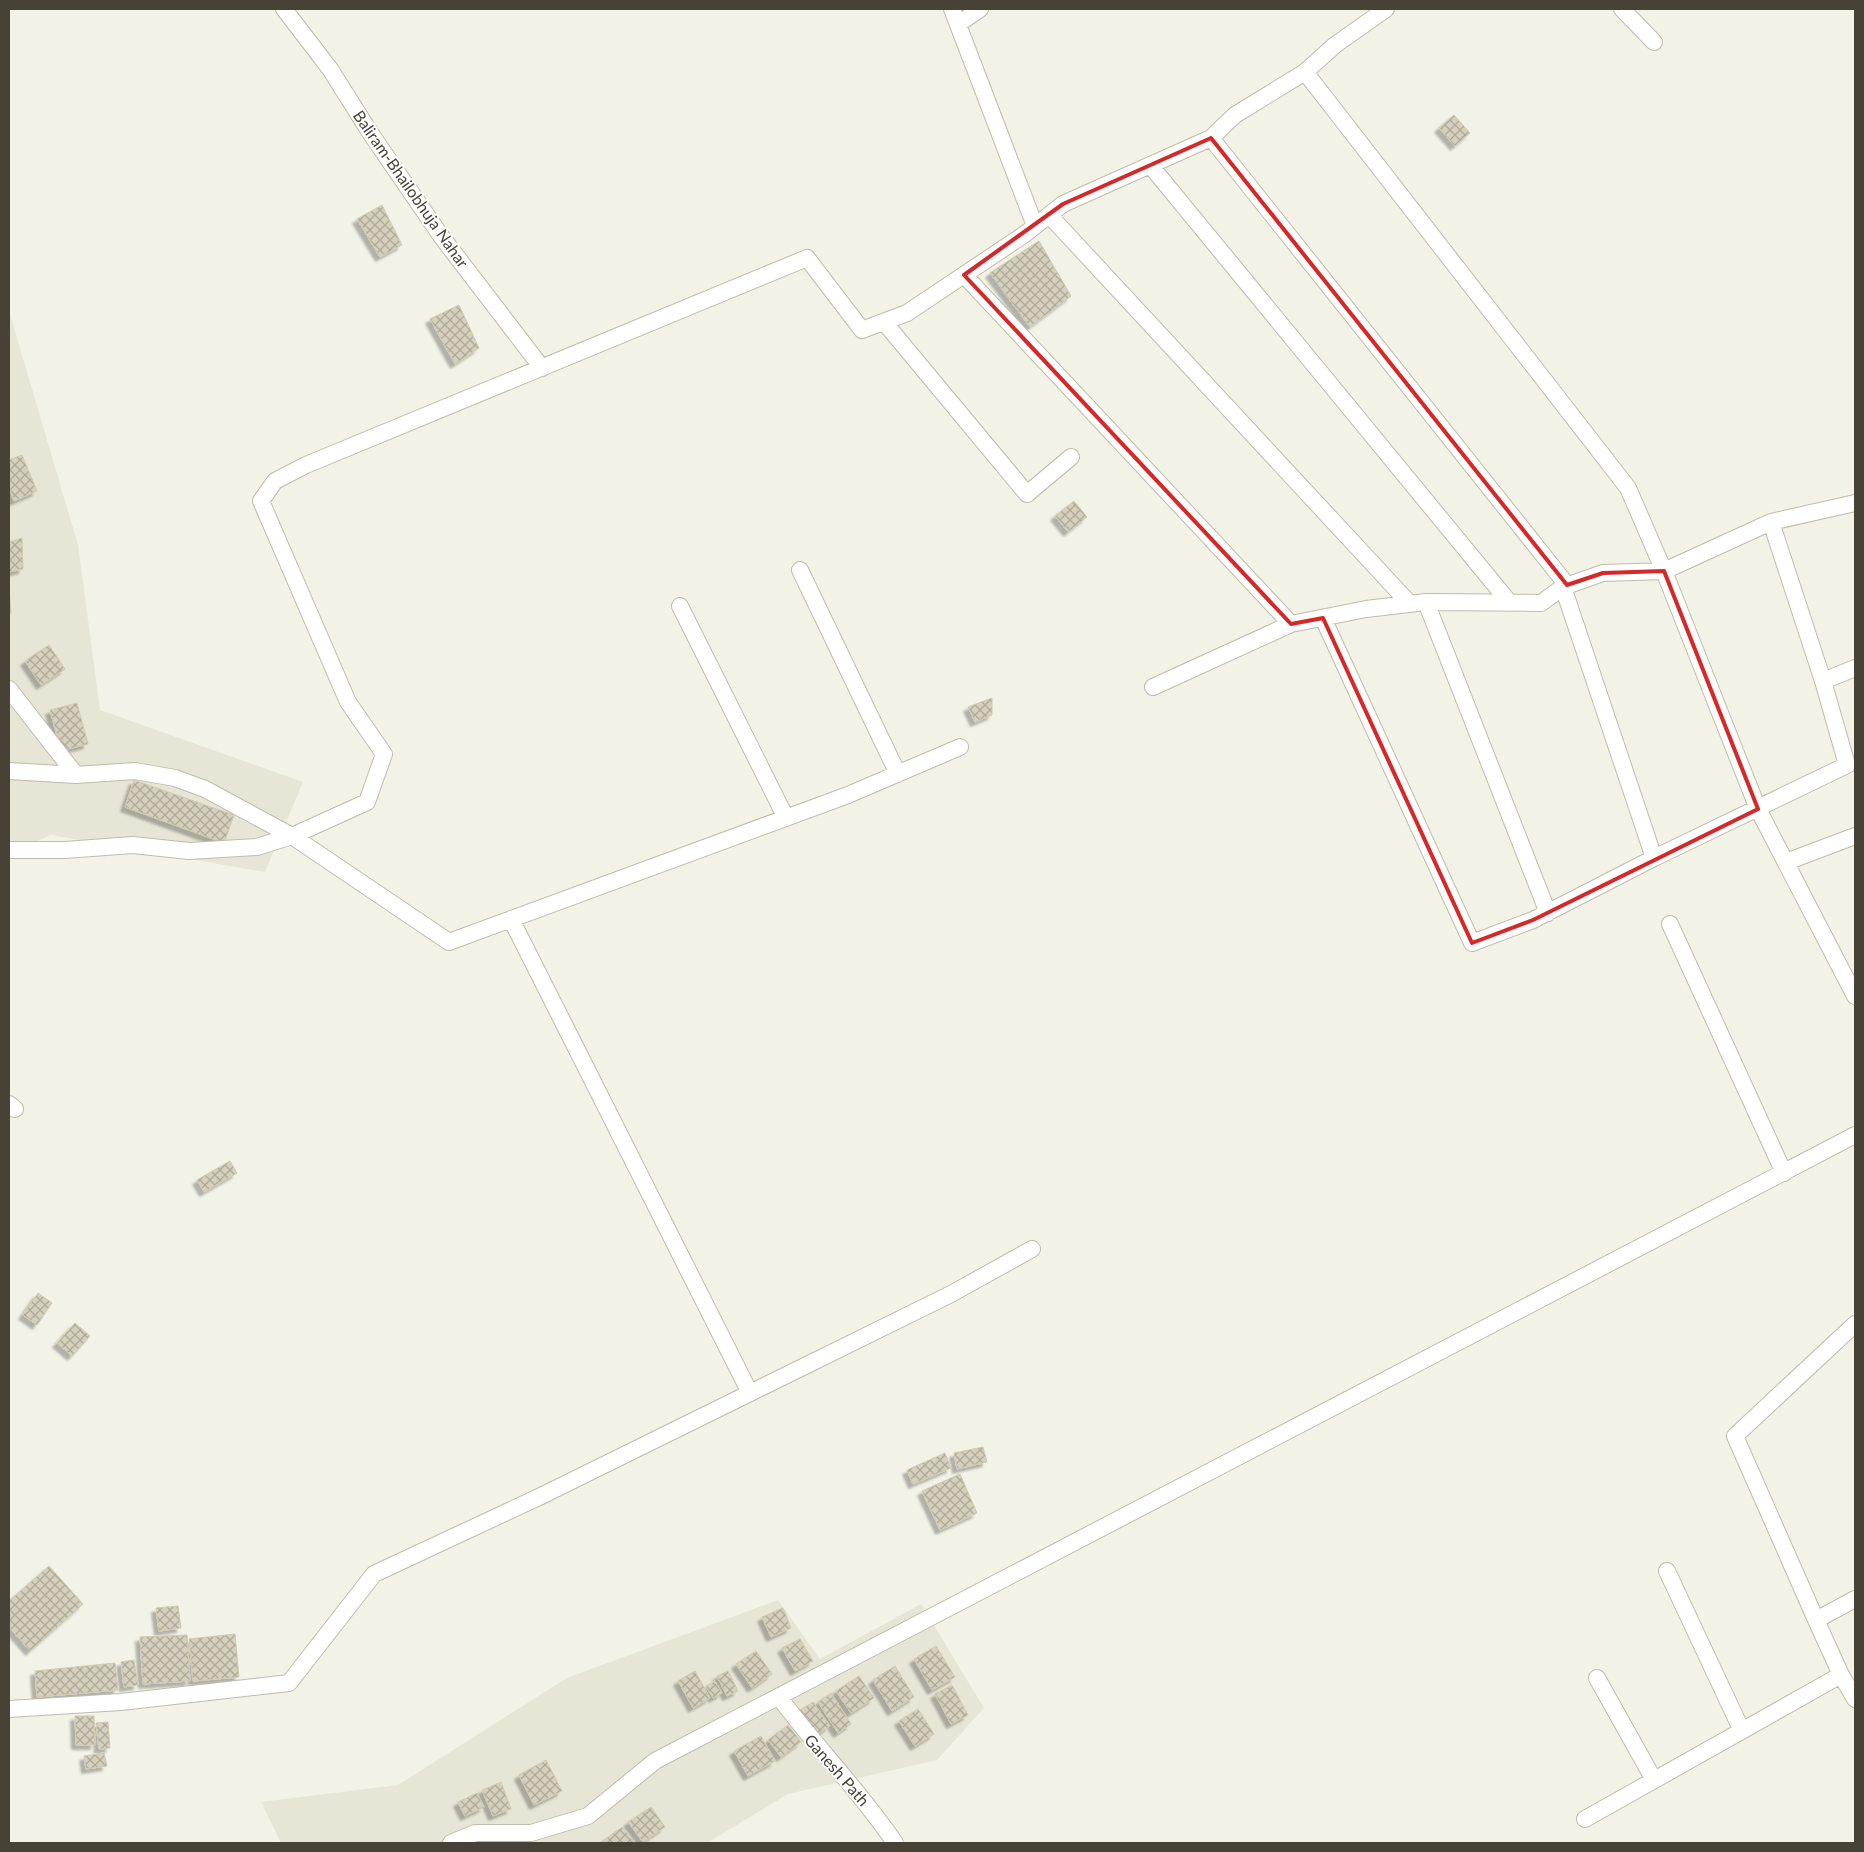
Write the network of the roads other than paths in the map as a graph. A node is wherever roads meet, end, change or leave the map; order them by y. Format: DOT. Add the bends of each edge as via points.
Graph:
graph roads {
  1 [pos="284,9"];
  2 [pos="980,9"];
  3 [pos="1622,9"];
  4 [pos="1379,11"];
  5 [pos="955,16"];
  6 [pos="1654,42"];
  7 [pos="1305,72"];
  8 [pos="1211,138"];
  9 [pos="1150,165"];
  10 [pos="1049,215"];
  11 [pos="1035,226"];
  12 [pos="964,275"];
  13 [pos="884,322"];
  14 [pos="542,368"];
  15 [pos="1072,456"];
  16 [pos="1855,504"];
  17 [pos="1771,522"];
  18 [pos="800,570"];
  19 [pos="1664,571"];
  20 [pos="1565,586"];
  21 [pos="1509,602"];
  22 [pos="1418,603"];
  23 [pos="680,606"];
  24 [pos="1322,618"];
  25 [pos="1291,624"];
  26 [pos="1855,668"];
  27 [pos="1823,681"];
  28 [pos="1154,686"];
  29 [pos="9,689"];
  30 [pos="960,747"];
  31 [pos="1851,763"];
  32 [pos="9,771"];
  33 [pos="898,774"];
  34 [pos="76,775"];
  35 [pos="1758,808"];
  36 [pos="786,818"];
  37 [pos="292,836"];
  38 [pos="1855,836"];
  39 [pos="9,850"];
  40 [pos="1654,858"];
  41 [pos="1786,862"];
  42 [pos="1548,913"];
  43 [pos="511,919"];
  44 [pos="1670,924"];
  45 [pos="1855,996"];
  46 [pos="1855,1135"];
  47 [pos="1784,1173"];
  48 [pos="1032,1249"];
  49 [pos="1855,1324"];
  50 [pos="750,1393"];
  51 [pos="1667,1571"];
  52 [pos="1855,1599"];
  53 [pos="1816,1620"];
  54 [pos="1840,1675"];
  55 [pos="1597,1678"];
  56 [pos="778,1697"];
  57 [pos="1855,1699"];
  58 [pos="9,1709"];
  59 [pos="1742,1731"];
  60 [pos="1654,1780"];
  61 [pos="1585,1820"];
  62 [pos="451,1843"];
  63 [pos="895,1843"];
  1 -- 14 [label="street, Baliram-Bhailobhuja Nahar" via="330,69 441,236"];
  2 -- 5 [label="street"];
  3 -- 6 [label="street"];
  4 -- 7 [label="street"];
  5 -- 11 [label="street"];
  7 -- 8 [label="street" via="1234,115"];
  7 -- 19 [label="street" via="1628,488"];
  8 -- 9 [label="street"];
  8 -- 20 [label="street"];
  9 -- 10 [label="street" via="1063,204"];
  9 -- 21 [label="street"];
  10 -- 11 [label="street"];
  10 -- 22 [label="street"];
  11 -- 12 [label="street"];
  12 -- 13 [label="street" via="907,314"];
  12 -- 25 [label="street"];
  13 -- 14 [label="street" via="862,330 807,258"];
  13 -- 15 [label="street" via="1027,494"];
  14 -- 37 [label="street" via="306,465 275,481 261,501 348,702 384,754 367,802"];
  16 -- 17 [label="street"];
  17 -- 19 [label="street"];
  17 -- 27 [label="street"];
  18 -- 33 [label="street"];
  19 -- 20 [label="street" via="1602,573"];
  19 -- 35 [label="street"];
  20 -- 21 [label="street" via="1541,603"];
  20 -- 40 [label="street"];
  21 -- 22 [label="street"];
  22 -- 24 [label="street"];
  22 -- 42 [label="street"];
  23 -- 36 [label="street"];
  24 -- 25 [label="street"];
  24 -- 42 [label="street" via="1472,943"];
  25 -- 28 [label="street"];
  26 -- 27 [label="street"];
  27 -- 31 [label="street"];
  29 -- 34 [label="street"];
  30 -- 33 [label="street"];
  31 -- 35 [label="street"];
  32 -- 34 [label="street"];
  33 -- 36 [label="street"];
  34 -- 37 [label="street" via="136,771 175,778 205,789"];
  35 -- 40 [label="street"];
  35 -- 41 [label="street"];
  36 -- 43 [label="street"];
  37 -- 39 [label="street" via="257,846 189,851 133,845"];
  37 -- 43 [label="street" via="449,942"];
  38 -- 41 [label="street"];
  40 -- 42 [label="street"];
  41 -- 45 [label="street"];
  43 -- 50 [label="street"];
  44 -- 47 [label="street"];
  46 -- 47 [label="street"];
  47 -- 56 [label="street"];
  48 -- 50 [label="street" via="951,1294"];
  49 -- 53 [label="street" via="1735,1436"];
  50 -- 58 [label="street" via="374,1574 289,1683 121,1702"];
  51 -- 59 [label="street"];
  52 -- 53 [label="street"];
  53 -- 54 [label="street"];
  54 -- 57 [label="street"];
  54 -- 59 [label="street"];
  55 -- 60 [label="street"];
  56 -- 62 [label="street" via="655,1761 588,1816 531,1833 475,1834"];
  56 -- 63 [label="street, Ganesh Path" via="877,1816"];
  59 -- 60 [label="street"];
  60 -- 61 [label="street"];
}
